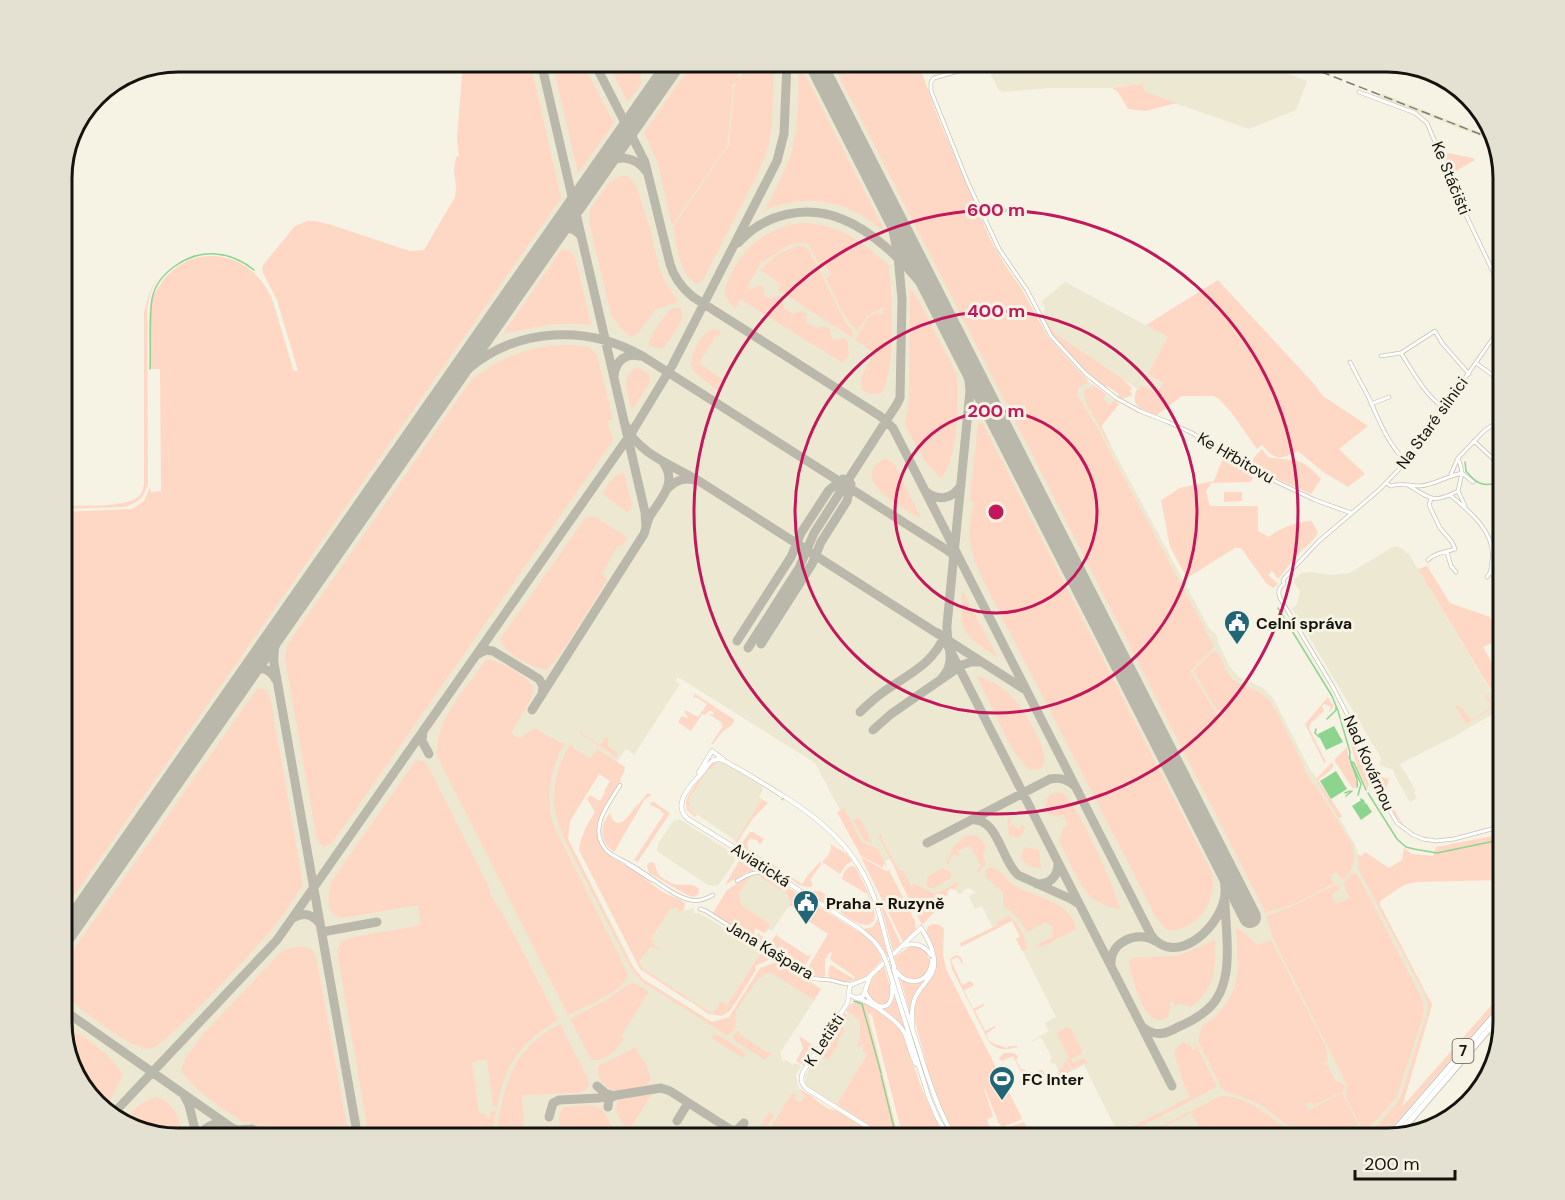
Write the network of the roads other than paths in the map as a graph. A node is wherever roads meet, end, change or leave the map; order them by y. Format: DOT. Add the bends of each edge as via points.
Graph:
graph roads {
  1 [pos="954,72"];
  2 [pos="1359,92"];
  3 [pos="1493,272"];
  4 [pos="1493,338"];
  5 [pos="1401,353"];
  6 [pos="1381,356"];
  7 [pos="1350,362"];
  8 [pos="1476,363"];
  9 [pos="1469,374"];
  10 [pos="1493,375"];
  11 [pos="1389,397"];
  12 [pos="1371,404"];
  13 [pos="1444,408"];
  14 [pos="1493,425"];
  15 [pos="1474,441"];
  16 [pos="1493,457"];
  17 [pos="1458,458"];
  18 [pos="1406,462"];
  19 [pos="1462,473"];
  20 [pos="1450,475"];
  21 [pos="1386,482"];
  22 [pos="1473,482"];
  23 [pos="1408,485"];
  24 [pos="1391,486"];
  25 [pos="1422,486"];
  26 [pos="1379,490"];
  27 [pos="1458,491"];
  28 [pos="1422,494"];
  29 [pos="1450,495"];
  30 [pos="1431,499"];
  31 [pos="1466,508"];
  32 [pos="1351,513"];
  33 [pos="1447,552"];
  34 [pos="1428,560"];
  35 [pos="1491,571"];
  36 [pos="1456,572"];
  37 [pos="1493,576"];
  38 [pos="1486,577"];
  39 [pos="1279,591"];
  40 [pos="729,763"];
  41 [pos="696,777"];
  42 [pos="620,785"];
  43 [pos="1493,829"];
  44 [pos="737,881"];
  45 [pos="790,884"];
  46 [pos="713,895"];
  47 [pos="700,909"];
  48 [pos="921,928"];
  49 [pos="900,948"];
  50 [pos="931,955"];
  51 [pos="894,966"];
  52 [pos="870,976"];
  53 [pos="891,977"];
  54 [pos="855,983"];
  55 [pos="842,984"];
  56 [pos="865,990"];
  57 [pos="849,992"];
  58 [pos="857,998"];
  59 [pos="846,1006"];
  60 [pos="1493,1017"];
  61 [pos="1493,1025"];
  62 [pos="912,1028"];
  63 [pos="920,1072"];
  64 [pos="1406,1126"];
  65 [pos="1397,1127"];
  66 [pos="869,1128"];
  67 [pos="943,1128"];
  68 [pos="949,1128"];
  1 -- 32 [label="street, Ke Hřbitovu" via="931,82 932,94 995,242 1051,336 1086,374 1122,402 1192,433 1277,482"];
  2 -- 3 [label="street, Ke Stáčišti" via="1415,113 1427,123"];
  4 -- 8 [label="street, Na Staré silnici"];
  5 -- 6 [label="street"];
  5 -- 9 [label="street" via="1435,331"];
  5 -- 13 [label="street" via="1426,390"];
  7 -- 12 [label="street"];
  8 -- 9 [label="street, Na Staré silnici"];
  8 -- 10 [label="street"];
  9 -- 13 [label="street, Na Staré silnici"];
  11 -- 12 [label="street"];
  12 -- 18 [label="street" via="1388,439"];
  13 -- 18 [label="street, Na Staré silnici"];
  14 -- 15 [label="street"];
  15 -- 16 [label="street"];
  15 -- 17 [label="street"];
  17 -- 19 [label="street"];
  17 -- 20 [label="street"];
  18 -- 21 [label="street, Na Staré silnici"];
  19 -- 20 [label="street"];
  19 -- 22 [label="street"];
  19 -- 27 [label="street"];
  20 -- 25 [label="street"];
  21 -- 24 [label="street"];
  21 -- 26 [label="street, Na Staré silnici"];
  23 -- 24 [label="street"];
  23 -- 25 [label="street"];
  23 -- 28 [label="street"];
  24 -- 26 [label="street"];
  25 -- 28 [label="street"];
  26 -- 32 [label="street, Na Staré silnici"];
  27 -- 29 [label="street"];
  27 -- 31 [label="street"];
  28 -- 30 [label="street"];
  29 -- 30 [label="street"];
  29 -- 31 [label="street"];
  30 -- 33 [label="street" via="1434,517 1455,549"];
  31 -- 35 [label="street" via="1492,546"];
  32 -- 39 [label="street, Na Staré silnici" via="1288,574"];
  33 -- 34 [label="street"];
  33 -- 36 [label="street"];
  35 -- 37 [label="street"];
  35 -- 38 [label="street"];
  39 -- 43 [label="street, Nad Kovárnou" via="1346,712 1397,823 1417,837 1439,841"];
  40 -- 41 [label="main road, Aviatická" via="714,760"];
  40 -- 41 [label="main road" via="712,751"];
  40 -- 51 [label="main road, bridge" via="838,839 864,874"];
  41 -- 45 [label="main road, Aviatická" via="682,800 686,818"];
  42 -- 46 [label="street" via="599,824 601,842 608,852 688,900 700,901"];
  44 -- 45 [label="street" via="760,872"];
  45 -- 53 [label="main road, Aviatická, bridge" via="874,941"];
  47 -- 55 [label="street, Jana Kašpara" via="809,977"];
  48 -- 49 [label="main road, K Letišti"];
  48 -- 50 [label="main road"];
  48 -- 62 [label="main road" via="934,966 915,998"];
  49 -- 50 [label="main road" via="918,945"];
  49 -- 52 [label="main road, K Letišti"];
  50 -- 51 [label="main road" via="930,970 920,980 903,978"];
  51 -- 62 [label="main road"];
  52 -- 54 [label="main road, K Letišti"];
  52 -- 56 [label="main road, K Letišti"];
  53 -- 56 [label="main road" via="893,997 884,1007 868,998"];
  53 -- 63 [label="main road, Aviatická"];
  54 -- 55 [label="street, Jana Kašpara"];
  54 -- 56 [label="main road" via="862,984"];
  54 -- 57 [label="main road, K Letišti"];
  55 -- 57 [label="street"];
  56 -- 58 [label="main road, K Letišti"];
  57 -- 58 [label="main road, K Letišti"];
  57 -- 59 [label="main road, K Letišti"];
  58 -- 59 [label="main road, K Letišti"];
  58 -- 63 [label="main road" via="901,1028"];
  59 -- 66 [label="main road, K Letišti" via="803,1072 802,1083"];
  60 -- 65 [label="highway, 7"];
  61 -- 64 [label="highway, 7"];
  62 -- 68 [label="main road"];
  63 -- 67 [label="main road, Aviatická"];
}
